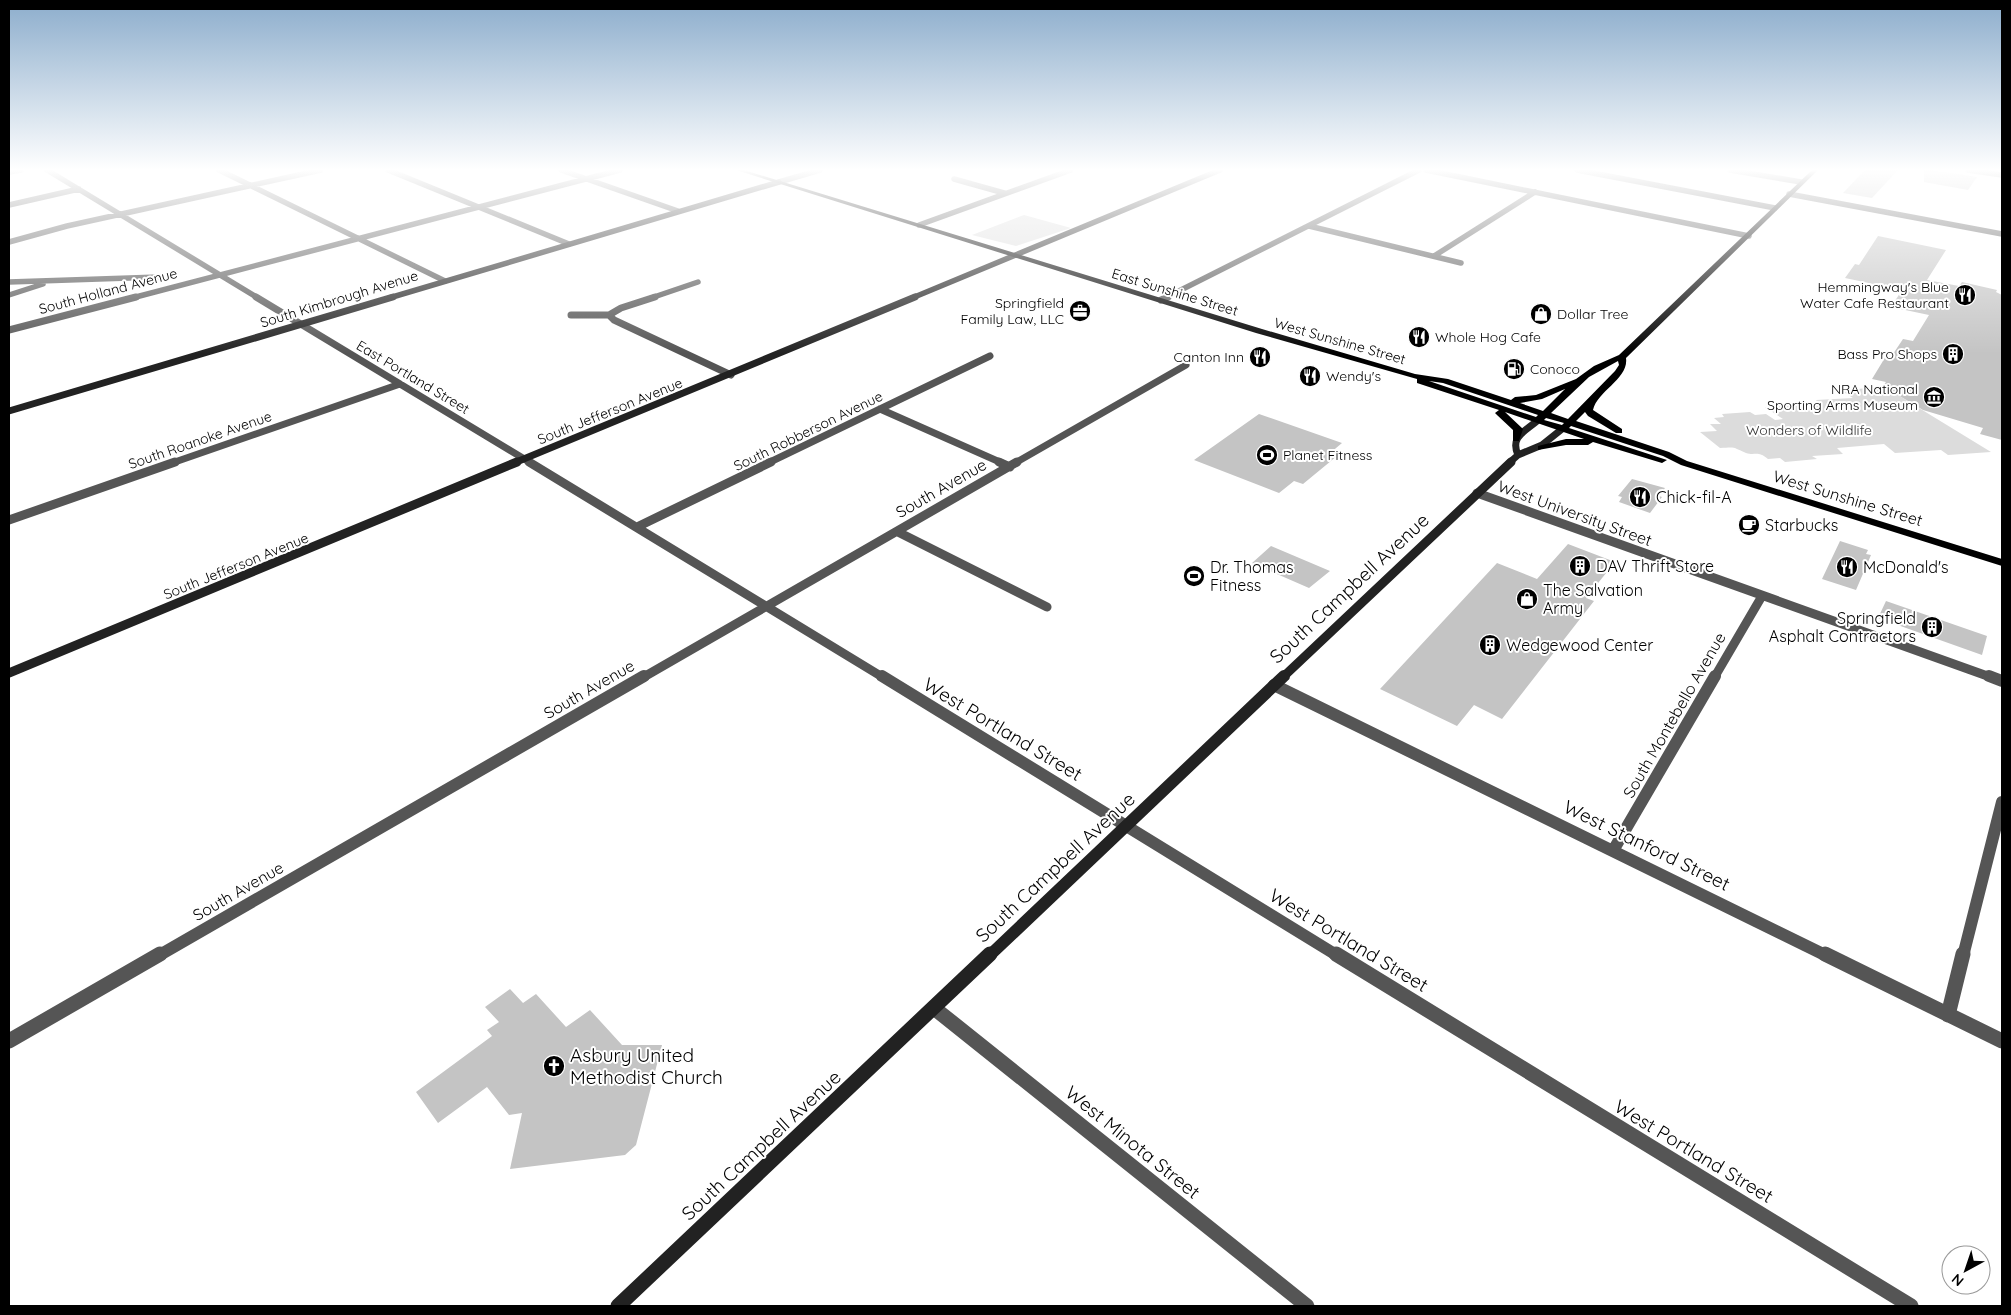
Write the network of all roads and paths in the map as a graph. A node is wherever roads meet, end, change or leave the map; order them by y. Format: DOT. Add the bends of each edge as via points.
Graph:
graph roads {
  1 [pos="48,231"];
  2 [pos="149,231"];
  3 [pos="345,231"];
  4 [pos="385,231"];
  5 [pos="538,231"];
  6 [pos="611,231"];
  7 [pos="939,231"];
  8 [pos="1075,231"];
  9 [pos="1299,231"];
  10 [pos="1332,231"];
  11 [pos="1473,231"];
  12 [pos="1726,231"];
  13 [pos="1753,231"];
  14 [pos="1988,231"];
  15 [pos="2002,234"];
  16 [pos="1749,236"];
  17 [pos="359,238"];
  18 [pos="9,242"];
  19 [pos="569,244"];
  20 [pos="1017,256"];
  21 [pos="1434,256"];
  22 [pos="1462,263"];
  23 [pos="220,275"];
  24 [pos="159,277"];
  25 [pos="52,281"];
  26 [pos="446,281"];
  27 [pos="9,282"];
  28 [pos="698,282"];
  29 [pos="9,295"];
  30 [pos="1161,300"];
  31 [pos="571,315"];
  32 [pos="609,315"];
  33 [pos="301,324"];
  34 [pos="9,330"];
  35 [pos="1259,331"];
  36 [pos="990,356"];
  37 [pos="1622,357"];
  38 [pos="1186,365"];
  39 [pos="731,375"];
  40 [pos="1414,376"];
  41 [pos="1579,382"];
  42 [pos="400,384"];
  43 [pos="1489,395"];
  44 [pos="1591,400"];
  45 [pos="1480,402"];
  46 [pos="880,409"];
  47 [pos="9,411"];
  48 [pos="1546,414"];
  49 [pos="1537,421"];
  50 [pos="1570,422"];
  51 [pos="1562,429"];
  52 [pos="1516,439"];
  53 [pos="1541,448"];
  54 [pos="1620,448"];
  55 [pos="1666,454"];
  56 [pos="1518,455"];
  57 [pos="526,460"];
  58 [pos="1684,463"];
  59 [pos="1010,467"];
  60 [pos="1477,493"];
  61 [pos="9,520"];
  62 [pos="637,527"];
  63 [pos="898,532"];
  64 [pos="2002,563"];
  65 [pos="1762,596"];
  66 [pos="767,606"];
  67 [pos="1048,607"];
  68 [pos="9,673"];
  69 [pos="2002,681"];
  70 [pos="1274,685"];
  71 [pos="2002,802"];
  72 [pos="1126,826"];
  73 [pos="1614,850"];
  74 [pos="934,1008"];
  75 [pos="1948,1015"];
  76 [pos="9,1041"];
  77 [pos="2002,1041"];
  78 [pos="618,1306"];
  79 [pos="1307,1306"];
  80 [pos="1911,1306"];
  1 -- 18 [label="street"];
  2 -- 23 [label="street, East Portland Street"];
  3 -- 17 [label="street"];
  4 -- 17 [label="street, South Holland Avenue"];
  5 -- 19 [label="street"];
  6 -- 19 [label="main road, South Kimbrough Avenue"];
  7 -- 20 [label="main road, East Sunshine Street"];
  8 -- 20 [label="main road, South Jefferson Avenue"];
  9 -- 30 [label="street"];
  10 -- 21 [label="street"];
  11 -- 21 [label="street"];
  12 -- 16 [label="street"];
  13 -- 16 [label="main road, South Campbell Avenue"];
  14 -- 15 [label="street"];
  16 -- 37 [label="main road, South Campbell Avenue"];
  17 -- 23 [label="street, South Holland Avenue"];
  17 -- 26 [label="street"];
  19 -- 26 [label="main road, South Kimbrough Avenue"];
  20 -- 30 [label="main road, East Sunshine Street"];
  20 -- 39 [label="main road, South Jefferson Avenue"];
  21 -- 22 [label="street"];
  23 -- 33 [label="street, East Portland Street"];
  23 -- 34 [label="street, South Holland Avenue"];
  24 -- 25 [label="street"];
  25 -- 27 [label="street"];
  25 -- 29 [label="street"];
  26 -- 33 [label="main road, South Kimbrough Avenue"];
  28 -- 32 [label="street"];
  30 -- 35 [label="main road, East Sunshine Street"];
  31 -- 32 [label="street"];
  32 -- 39 [label="street"];
  33 -- 42 [label="street, East Portland Street"];
  33 -- 47 [label="main road, South Kimbrough Avenue"];
  35 -- 40 [label="main road, West Sunshine Street"];
  36 -- 46 [label="street, South Robberson Avenue"];
  37 -- 41 [label="main road, South Campbell Avenue" via="1598,365"];
  37 -- 44 [label="main road, South Campbell Avenue" via="1623,365"];
  38 -- 59 [label="street, South Avenue"];
  39 -- 57 [label="main road, South Jefferson Avenue"];
  40 -- 43 [label="main road, West Sunshine Street" via="1445,381"];
  40 -- 45 [label="main road, West Sunshine Street" via="1436,388"];
  41 -- 43 [label="main road" via="1532,400"];
  41 -- 48 [label="main road, South Campbell Avenue"];
  42 -- 57 [label="street, East Portland Street"];
  42 -- 61 [label="street, South Roanoke Avenue"];
  43 -- 48 [label="main road, West Sunshine Street"];
  44 -- 50 [label="main road, South Campbell Avenue"];
  44 -- 55 [label="main road" via="1588,410 1597,419"];
  45 -- 49 [label="main road, West Sunshine Street"];
  45 -- 52 [label="main road" via="1513,422 1518,429"];
  46 -- 59 [label="street"];
  46 -- 62 [label="street, South Robberson Avenue"];
  48 -- 49 [label="main road, South Campbell Avenue"];
  48 -- 50 [label="main road, West Sunshine Street"];
  49 -- 51 [label="main road, West Sunshine Street"];
  49 -- 52 [label="main road, South Campbell Avenue"];
  50 -- 51 [label="main road, South Campbell Avenue"];
  50 -- 55 [label="main road, West Sunshine Street"];
  51 -- 53 [label="main road, South Campbell Avenue"];
  51 -- 54 [label="main road, West Sunshine Street"];
  52 -- 56 [label="main road" via="1514,446"];
  53 -- 54 [label="main road" via="1573,442"];
  53 -- 56 [label="main road, South Campbell Avenue"];
  54 -- 58 [label="main road, West Sunshine Street"];
  55 -- 58 [label="main road, West Sunshine Street"];
  56 -- 60 [label="main road, South Campbell Avenue"];
  57 -- 62 [label="street, East Portland Street"];
  57 -- 68 [label="main road, South Jefferson Avenue"];
  58 -- 64 [label="main road, West Sunshine Street"];
  59 -- 63 [label="street, South Avenue"];
  60 -- 65 [label="street, West University Street"];
  60 -- 70 [label="main road, South Campbell Avenue"];
  62 -- 66 [label="street, East Portland Street"];
  63 -- 66 [label="street, South Avenue"];
  63 -- 67 [label="street"];
  65 -- 69 [label="street, West University Street"];
  65 -- 73 [label="street, South Montebello Avenue"];
  66 -- 72 [label="street, West Portland Street"];
  66 -- 76 [label="street, South Avenue"];
  70 -- 72 [label="main road, South Campbell Avenue"];
  70 -- 73 [label="street, West Stanford Street"];
  71 -- 75 [label="street"];
  72 -- 74 [label="main road, South Campbell Avenue"];
  72 -- 80 [label="street, West Portland Street"];
  73 -- 75 [label="street, West Stanford Street"];
  74 -- 78 [label="main road, South Campbell Avenue"];
  74 -- 79 [label="street, West Minota Street"];
  75 -- 77 [label="street, West Stanford Street"];
}
